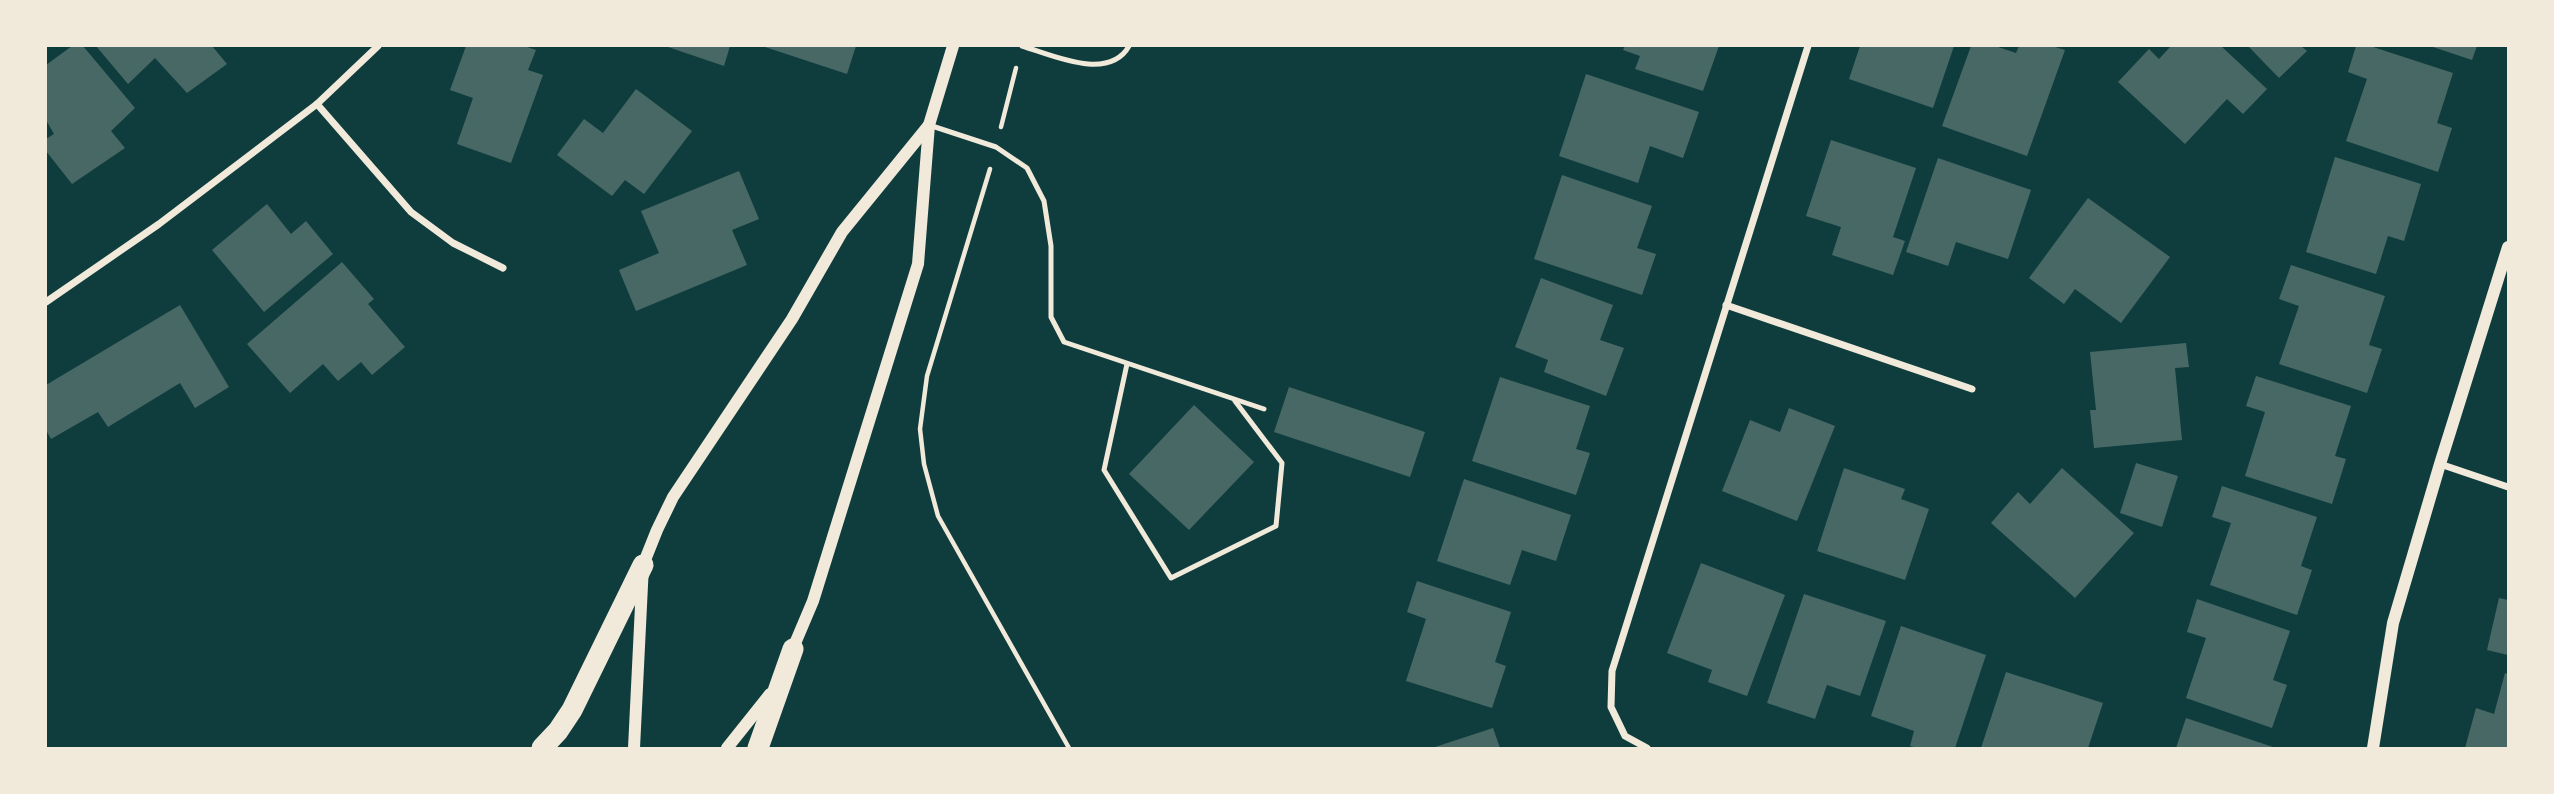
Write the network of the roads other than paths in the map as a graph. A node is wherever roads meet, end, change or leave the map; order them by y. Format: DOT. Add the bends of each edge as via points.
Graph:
graph roads {
  1 [pos="378,46"];
  2 [pos="953,46"];
  3 [pos="1022,46"];
  4 [pos="1129,46"];
  5 [pos="1808,46"];
  6 [pos="317,104"];
  7 [pos="929,125"];
  8 [pos="2508,247"];
  9 [pos="503,268"];
  10 [pos="46,302"];
  11 [pos="1726,305"];
  12 [pos="1127,364"];
  13 [pos="1972,389"];
  14 [pos="1234,400"];
  15 [pos="1264,410"];
  16 [pos="2440,464"];
  17 [pos="2508,487"];
  18 [pos="643,565"];
  19 [pos="793,649"];
  20 [pos="542,748"];
  21 [pos="634,748"];
  22 [pos="727,748"];
  23 [pos="758,748"];
  24 [pos="1647,748"];
  25 [pos="2374,748"];
  1 -- 6 [label="street"];
  2 -- 7 [label="street"];
  3 -- 4 [label="lane" via="1096,64 1111,63"];
  5 -- 11 [label="street"];
  6 -- 9 [label="street" via="411,212 453,243"];
  6 -- 10 [label="street" via="159,224"];
  7 -- 12 [label="lane" via="996,147 1027,168 1044,201 1051,246 1051,317 1063,342"];
  7 -- 18 [label="street" via="842,232 792,319 673,497"];
  7 -- 19 [label="street" via="918,264 813,601"];
  8 -- 16 [label="street"];
  11 -- 13 [label="street"];
  11 -- 24 [label="street" via="1612,671 1611,707 1625,736"];
  12 -- 14 [label="lane"];
  12 -- 14 [label="lane" via="1104,470 1171,578 1276,526 1282,463"];
  14 -- 15 [label="lane"];
  16 -- 17 [label="street"];
  16 -- 25 [label="street" via="2393,623"];
  18 -- 20 [label="highway" via="572,710"];
  18 -- 21 [label="street"];
  19 -- 22 [label="street" via="763,705"];
  19 -- 23 [label="highway"];
}
